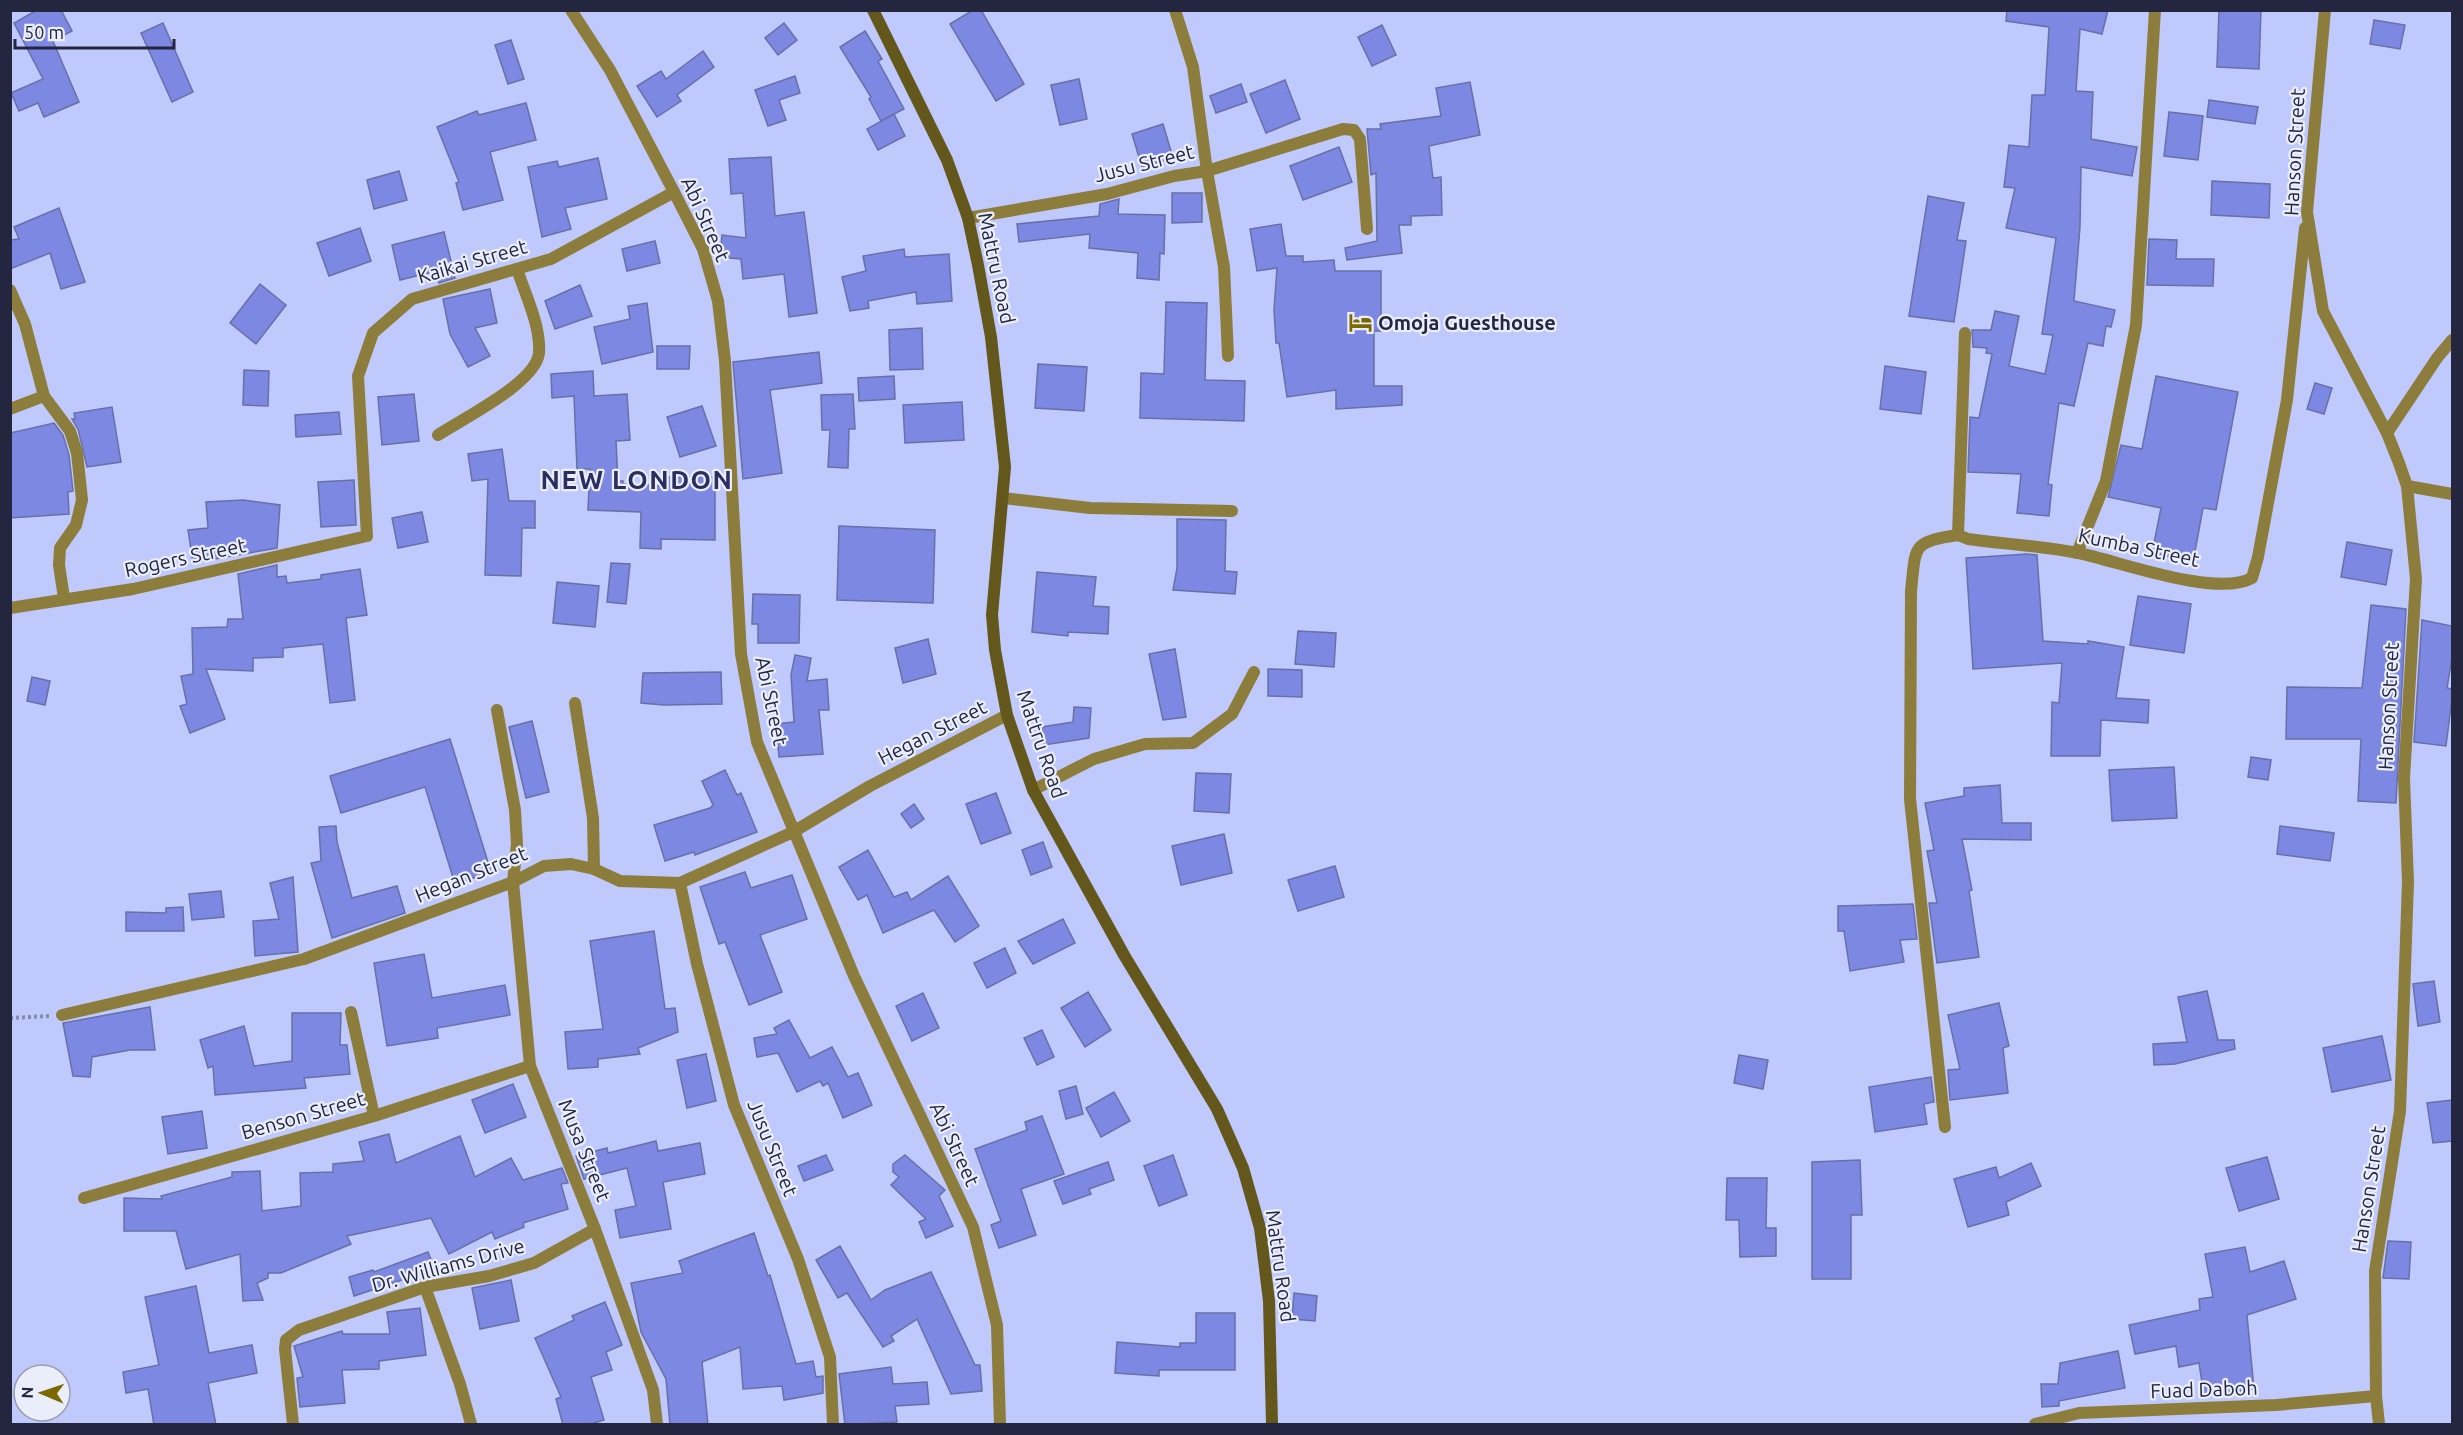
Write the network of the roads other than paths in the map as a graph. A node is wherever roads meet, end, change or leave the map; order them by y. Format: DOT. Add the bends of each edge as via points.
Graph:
graph roads {
  1 [pos="571,10"];
  2 [pos="873,10"];
  3 [pos="1175,10"];
  4 [pos="2155,10"];
  5 [pos="2325,10"];
  6 [pos="1207,171"];
  7 [pos="674,192"];
  8 [pos="2307,212"];
  9 [pos="968,218"];
  10 [pos="1367,229"];
  11 [pos="517,269"];
  12 [pos="10,290"];
  13 [pos="1965,333"];
  14 [pos="2452,340"];
  15 [pos="1228,356"];
  16 [pos="44,396"];
  17 [pos="10,409"];
  18 [pos="2387,433"];
  19 [pos="438,435"];
  20 [pos="2407,486"];
  21 [pos="2452,494"];
  22 [pos="1003,498"];
  23 [pos="1232,510"];
  24 [pos="1958,535"];
  25 [pos="367,536"];
  26 [pos="2077,553"];
  27 [pos="64,598"];
  28 [pos="10,608"];
  29 [pos="1254,672"];
  30 [pos="575,703"];
  31 [pos="497,710"];
  32 [pos="1007,715"];
  33 [pos="1033,790"];
  34 [pos="794,832"];
  35 [pos="594,869"];
  36 [pos="513,882"];
  37 [pos="680,883"];
  38 [pos="351,1012"];
  39 [pos="62,1015"];
  40 [pos="530,1066"];
  41 [pos="374,1116"];
  42 [pos="1945,1127"];
  43 [pos="84,1198"];
  44 [pos="595,1229"];
  45 [pos="425,1287"];
  46 [pos="2376,1396"];
  47 [pos="293,1425"];
  48 [pos="471,1425"];
  49 [pos="657,1425"];
  50 [pos="834,1425"];
  51 [pos="1000,1425"];
  52 [pos="1272,1425"];
  53 [pos="2035,1425"];
  54 [pos="2379,1425"];
  1 -- 7 [label="street, Abi Street" via="610,70"];
  2 -- 9 [label="main road, Mattru Road" via="947,160"];
  3 -- 6 [label="street, Jusu Street" via="1193,67"];
  4 -- 26 [label="street" via="2136,325 2106,481"];
  5 -- 8 [label="street, Hanson Street"];
  6 -- 9 [label="street, Jusu Street" via="1107,194"];
  6 -- 10 [label="street" via="1343,129 1354,130 1360,139"];
  6 -- 15 [label="street" via="1224,267"];
  7 -- 11 [label="street, Kaikai Street" via="551,259"];
  7 -- 34 [label="street, Abi Street" via="703,249 718,301 725,361 741,654 757,742"];
  8 -- 18 [label="street, Hanson Street" via="2323,312"];
  8 -- 26 [label="street, Kumba Street" via="2287,400 2252,578 2241,585 2188,581"];
  9 -- 22 [label="main road, Mattru Road" via="991,337 1005,467"];
  11 -- 19 [label="street" via="537,332 539,354 534,369 518,384"];
  11 -- 25 [label="street, Kaikai Street" via="412,299 373,333 358,376"];
  12 -- 16 [label="street" via="25,324"];
  13 -- 24 [label="street"];
  14 -- 18 [label="street"];
  16 -- 17 [label="street"];
  16 -- 27 [label="street" via="70,431 77,453 82,500 76,525 60,548"];
  18 -- 20 [label="street, Hanson Street"];
  20 -- 21 [label="street"];
  20 -- 46 [label="street, Hanson Street" via="2416,579 2404,778 2408,882 2400,1111 2375,1270"];
  22 -- 23 [label="street" via="1090,508"];
  22 -- 32 [label="main road, Mattru Road" via="992,615 994,650"];
  24 -- 26 [label="street, Kumba Street"];
  24 -- 42 [label="street" via="1931,539 1920,545 1911,591 1910,799"];
  25 -- 27 [label="street, Rogers Street" via="133,589"];
  27 -- 28 [label="street, Rogers Street"];
  29 -- 33 [label="street" via="1232,714 1193,743 1145,744 1094,759"];
  30 -- 35 [label="street" via="593,818"];
  31 -- 36 [label="street, Musa Street" via="515,810"];
  32 -- 33 [label="main road, Mattru Road"];
  32 -- 34 [label="street, Hegan Street" via="870,786"];
  33 -- 52 [label="main road, Mattru Road" via="1124,955 1217,1109 1243,1168 1260,1228 1269,1301"];
  34 -- 37 [label="street, Hegan Street"];
  34 -- 51 [label="street, Abi Street" via="854,976 973,1227 997,1325"];
  35 -- 36 [label="street, Hegan Street" via="571,864 544,866"];
  35 -- 37 [label="street, Hegan Street" via="620,881"];
  36 -- 39 [label="street, Hegan Street" via="303,959"];
  36 -- 40 [label="street, Musa Street"];
  37 -- 50 [label="street, Jusu Street" via="734,1105 798,1259 830,1357"];
  38 -- 41 [label="street"];
  40 -- 41 [label="street, Benson Street"];
  40 -- 44 [label="street, Musa Street"];
  41 -- 43 [label="street, Benson Street"];
  44 -- 45 [label="street, Dr. Williams Drive" via="534,1263 489,1276"];
  44 -- 49 [label="street, Musa Street" via="653,1390"];
  45 -- 47 [label="street, Dr. Williams Drive" via="299,1330 286,1340"];
  45 -- 48 [label="street"];
  46 -- 53 [label="street, Fuad Daboh" via="2276,1405 2079,1413"];
  46 -- 54 [label="street, Hanson Street"];
}
